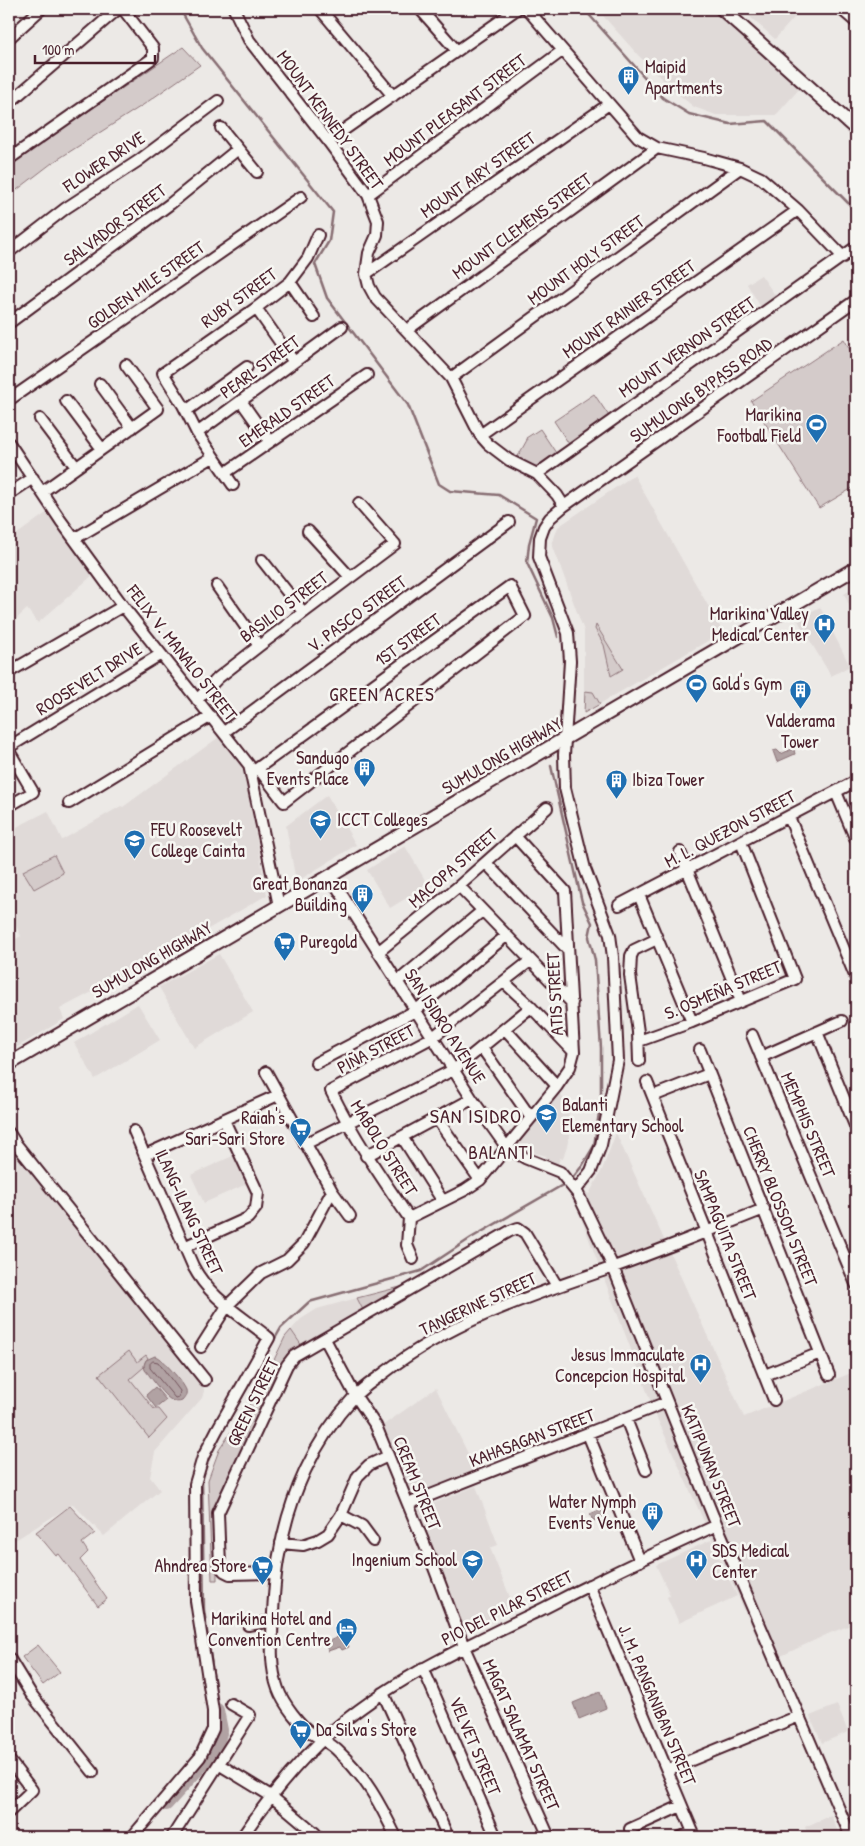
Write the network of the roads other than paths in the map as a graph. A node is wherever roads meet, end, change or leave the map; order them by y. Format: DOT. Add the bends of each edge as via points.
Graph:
graph roads {
  1 [pos="41,9"];
  2 [pos="118,9"];
  3 [pos="124,9"];
  4 [pos="234,9"];
  5 [pos="320,9"];
  6 [pos="420,9"];
  7 [pos="517,9"];
  8 [pos="527,9"];
  9 [pos="722,9"];
  10 [pos="841,9"];
  11 [pos="856,22"];
  12 [pos="9,38"];
  13 [pos="562,50"];
  14 [pos="457,51"];
  15 [pos="393,96"];
  16 [pos="218,101"];
  17 [pos="9,103"];
  18 [pos="609,104"];
  19 [pos="221,128"];
  20 [pos="856,129"];
  21 [pos="328,141"];
  22 [pos="657,148"];
  23 [pos="238,150"];
  24 [pos="9,159"];
  25 [pos="740,168"];
  26 [pos="257,172"];
  27 [pos="368,195"];
  28 [pos="301,197"];
  29 [pos="798,210"];
  30 [pos="318,235"];
  31 [pos="856,246"];
  32 [pos="9,252"];
  33 [pos="843,257"];
  34 [pos="366,274"];
  35 [pos="290,282"];
  36 [pos="856,300"];
  37 [pos="256,308"];
  38 [pos="314,317"];
  39 [pos="9,323"];
  40 [pos="342,327"];
  41 [pos="407,330"];
  42 [pos="294,362"];
  43 [pos="126,365"];
  44 [pos="247,368"];
  45 [pos="367,374"];
  46 [pos="451,378"];
  47 [pos="100,384"];
  48 [pos="9,400"];
  49 [pos="66,401"];
  50 [pos="240,401"];
  51 [pos="186,411"];
  52 [pos="40,419"];
  53 [pos="132,428"];
  54 [pos="197,433"];
  55 [pos="480,435"];
  56 [pos="270,442"];
  57 [pos="9,443"];
  58 [pos="102,449"];
  59 [pos="213,457"];
  60 [pos="76,468"];
  61 [pos="225,473"];
  62 [pos="537,474"];
  63 [pos="33,478"];
  64 [pos="233,485"];
  65 [pos="42,492"];
  66 [pos="9,494"];
  67 [pos="359,503"];
  68 [pos="564,506"];
  69 [pos="509,522"];
  70 [pos="308,531"];
  71 [pos="74,539"];
  72 [pos="262,560"];
  73 [pos="856,568"];
  74 [pos="350,577"];
  75 [pos="217,586"];
  76 [pos="123,606"];
  77 [pos="303,612"];
  78 [pos="259,646"];
  79 [pos="161,654"];
  80 [pos="9,672"];
  81 [pos="197,700"];
  82 [pos="211,716"];
  83 [pos="224,732"];
  84 [pos="563,741"];
  85 [pos="9,749"];
  86 [pos="254,769"];
  87 [pos="856,781"];
  88 [pos="836,792"];
  89 [pos="69,803"];
  90 [pos="9,806"];
  91 [pos="546,808"];
  92 [pos="790,816"];
  93 [pos="515,836"];
  94 [pos="856,840"];
  95 [pos="741,842"];
  96 [pos="680,852"];
  97 [pos="486,863"];
  98 [pos="687,870"];
  99 [pos="330,876"];
  100 [pos="459,886"];
  101 [pos="638,895"];
  102 [pos="619,905"];
  103 [pos="279,906"];
  104 [pos="482,912"];
  105 [pos="506,936"];
  106 [pos="657,939"];
  107 [pos="568,950"];
  108 [pos="378,952"];
  109 [pos="530,961"];
  110 [pos="856,978"];
  111 [pos="397,982"];
  112 [pos="504,982"];
  113 [pos="742,1001"];
  114 [pos="572,1003"];
  115 [pos="531,1007"];
  116 [pos="415,1011"];
  117 [pos="842,1021"];
  118 [pos="692,1022"];
  119 [pos="505,1029"];
  120 [pos="817,1032"];
  121 [pos="752,1035"];
  122 [pos="433,1037"];
  123 [pos="639,1041"];
  124 [pos="482,1048"];
  125 [pos="700,1050"];
  126 [pos="574,1052"];
  127 [pos="761,1057"];
  128 [pos="639,1061"];
  129 [pos="316,1063"];
  130 [pos="9,1064"];
  131 [pos="455,1069"];
  132 [pos="266,1072"];
  133 [pos="709,1074"];
  134 [pos="647,1082"];
  135 [pos="557,1086"];
  136 [pos="331,1091"];
  137 [pos="278,1095"];
  138 [pos="652,1096"];
  139 [pos="472,1099"];
  140 [pos="531,1118"];
  141 [pos="437,1119"];
  142 [pos="224,1120"];
  143 [pos="347,1123"];
  144 [pos="856,1128"];
  145 [pos="134,1131"];
  146 [pos="9,1133"];
  147 [pos="402,1137"];
  148 [pos="305,1144"];
  149 [pos="507,1148"];
  150 [pos="145,1155"];
  151 [pos="366,1156"];
  152 [pos="480,1180"];
  153 [pos="570,1183"];
  154 [pos="332,1191"];
  155 [pos="442,1200"];
  156 [pos="764,1210"];
  157 [pos="350,1216"];
  158 [pos="409,1218"];
  159 [pos="706,1232"];
  160 [pos="184,1247"];
  161 [pos="413,1259"];
  162 [pos="613,1267"];
  163 [pos="856,1284"];
  164 [pos="557,1286"];
  165 [pos="227,1306"];
  166 [pos="325,1339"];
  167 [pos="201,1347"];
  168 [pos="820,1353"];
  169 [pos="765,1375"];
  170 [pos="829,1375"];
  171 [pos="205,1380"];
  172 [pos="355,1395"];
  173 [pos="774,1400"];
  174 [pos="667,1402"];
  175 [pos="626,1418"];
  176 [pos="588,1434"];
  177 [pos="388,1456"];
  178 [pos="646,1470"];
  179 [pos="408,1504"];
  180 [pos="341,1516"];
  181 [pos="717,1525"];
  182 [pos="373,1541"];
  183 [pos="281,1543"];
  184 [pos="640,1561"];
  185 [pos="276,1573"];
  186 [pos="589,1585"];
  187 [pos="273,1621"];
  188 [pos="248,1625"];
  189 [pos="464,1647"];
  190 [pos="9,1658"];
  191 [pos="423,1668"];
  192 [pos="383,1693"];
  193 [pos="231,1704"];
  194 [pos="799,1716"];
  195 [pos="324,1739"];
  196 [pos="9,1760"];
  197 [pos="220,1764"];
  198 [pos="666,1770"];
  199 [pos="93,1772"];
  200 [pos="271,1796"];
  201 [pos="681,1806"];
  202 [pos="9,1812"];
  203 [pos="630,1829"];
  204 [pos="694,1835"];
  205 [pos="132,1837"];
  206 [pos="172,1837"];
  207 [pos="242,1837"];
  208 [pos="317,1837"];
  209 [pos="396,1837"];
  210 [pos="448,1837"];
  211 [pos="496,1837"];
  212 [pos="549,1837"];
  213 [pos="680,1837"];
  214 [pos="851,1837"];
  1 -- 12 [label="street"];
  2 -- 17 [label="street"];
  3 -- 24 [label="street" via="153,48 153,58"];
  4 -- 21 [label="street, MOUNT KENNEDY STREET" via="249,40"];
  5 -- 15 [label="street"];
  6 -- 14 [label="street"];
  7 -- 14 [label="street"];
  8 -- 13 [label="street"];
  9 -- 20 [label="main road"];
  10 -- 11 [label="street"];
  13 -- 18 [label="street"];
  13 -- 27 [label="street, MOUNT PLEASANT STREET"];
  14 -- 15 [label="street"];
  15 -- 21 [label="street"];
  16 -- 32 [label="street, FLOWER DRIVE"];
  18 -- 22 [label="street" via="638,136"];
  18 -- 34 [label="street, MOUNT AIRY STREET"];
  19 -- 23 [label="street"];
  21 -- 27 [label="street, MOUNT KENNEDY STREET"];
  22 -- 25 [label="street"];
  22 -- 41 [label="street, MOUNT CLEMENS STREET"];
  23 -- 26 [label="street"];
  23 -- 39 [label="street, SALVADOR STREET"];
  25 -- 29 [label="street" via="761,178"];
  25 -- 46 [label="street, MOUNT HOLY STREET"];
  27 -- 34 [label="street, MOUNT KENNEDY STREET" via="378,222 377,235 368,253"];
  28 -- 48 [label="street, GOLDEN MILE STREET"];
  29 -- 33 [label="street"];
  29 -- 55 [label="street, MOUNT RAINIER STREET"];
  30 -- 35 [label="street, RUBY STREET" via="308,258"];
  31 -- 33 [label="street, MOUNT VERNON STREET"];
  33 -- 62 [label="street, MOUNT VERNON STREET"];
  34 -- 41 [label="street, MOUNT KENNEDY STREET" via="374,297"];
  35 -- 37 [label="street, RUBY STREET"];
  35 -- 38 [label="street"];
  36 -- 68 [label="street, SUMULONG BYPASS ROAD"];
  37 -- 42 [label="street"];
  37 -- 51 [label="street, RUBY STREET" via="163,373"];
  40 -- 42 [label="street, PEARL STREET"];
  41 -- 46 [label="street, MOUNT KENNEDY STREET"];
  42 -- 50 [label="street, PEARL STREET"];
  43 -- 53 [label="street" via="158,409"];
  44 -- 51 [label="street"];
  45 -- 56 [label="street, EMERALD STREET"];
  46 -- 55 [label="street, MOUNT KENNEDY STREET"];
  47 -- 53 [label="street"];
  49 -- 58 [label="street"];
  50 -- 54 [label="street, PEARL STREET"];
  50 -- 56 [label="street"];
  51 -- 54 [label="street"];
  52 -- 60 [label="street"];
  53 -- 58 [label="street"];
  54 -- 59 [label="street"];
  55 -- 62 [label="street, MOUNT KENNEDY STREET" via="509,460"];
  56 -- 61 [label="street, EMERALD STREET"];
  57 -- 63 [label="street, FELIX V. MANALO STREET"];
  58 -- 60 [label="street"];
  59 -- 61 [label="street"];
  59 -- 71 [label="street"];
  60 -- 65 [label="street"];
  61 -- 64 [label="street"];
  62 -- 68 [label="street, MOUNT KENNEDY STREET"];
  63 -- 65 [label="street, FELIX V. MANALO STREET"];
  63 -- 66 [label="street"];
  65 -- 71 [label="street, FELIX V. MANALO STREET"];
  67 -- 74 [label="street, BASILIO STREET" via="394,544"];
  68 -- 84 [label="street, SUMULONG BYPASS ROAD" via="544,528 539,557 568,633 570,661"];
  69 -- 83 [label="street, V. PASCO STREET"];
  70 -- 74 [label="street"];
  71 -- 76 [label="street, FELIX V. MANALO STREET"];
  72 -- 77 [label="street"];
  73 -- 84 [label="main road, SUMULONG HIGHWAY"];
  74 -- 77 [label="street, BASILIO STREET"];
  75 -- 78 [label="street"];
  76 -- 79 [label="street, FELIX V. MANALO STREET"];
  76 -- 80 [label="street"];
  77 -- 78 [label="street, BASILIO STREET"];
  78 -- 81 [label="street, BASILIO STREET" via="218,678"];
  79 -- 81 [label="street, FELIX V. MANALO STREET"];
  79 -- 85 [label="street, ROOSEVELT DRIVE"];
  81 -- 82 [label="street, FELIX V. MANALO STREET"];
  82 -- 83 [label="street, FELIX V. MANALO STREET"];
  82 -- 89 [label="street"];
  83 -- 86 [label="street, FELIX V. MANALO STREET"];
  84 -- 99 [label="main road, SUMULONG HIGHWAY"];
  84 -- 153 [label="street, SUMULONG BYPASS ROAD" via="566,788 585,868 610,935 618,1060 601,1145 591,1171"];
  85 -- 90 [label="street, ROOSEVELT DRIVE" via="32,792"];
  86 -- 86 [label="street, 1ST STREET" via="510,586 525,616 284,802"];
  86 -- 103 [label="street, FELIX V. MANALO STREET"];
  87 -- 88 [label="street, M. L. QUEZON STREET"];
  88 -- 92 [label="street, M. L. QUEZON STREET"];
  88 -- 94 [label="street"];
  91 -- 93 [label="street, MACOPA STREET"];
  92 -- 95 [label="street, M. L. QUEZON STREET"];
  92 -- 110 [label="street"];
  93 -- 97 [label="street, MACOPA STREET"];
  93 -- 107 [label="street, ATIS STREET" via="565,892"];
  95 -- 98 [label="street, M. L. QUEZON STREET"];
  95 -- 113 [label="street, S. OSMEÑA STREET" via="795,979"];
  96 -- 98 [label="street"];
  97 -- 100 [label="street, MACOPA STREET"];
  97 -- 107 [label="street"];
  98 -- 101 [label="street, M. L. QUEZON STREET"];
  98 -- 113 [label="street"];
  99 -- 103 [label="main road, SUMULONG HIGHWAY"];
  99 -- 108 [label="street, SAN ISIDRO AVENUE"];
  100 -- 104 [label="street"];
  100 -- 108 [label="street, MACOPA STREET"];
  101 -- 102 [label="street, M. L. QUEZON STREET"];
  101 -- 106 [label="street"];
  103 -- 130 [label="main road, SUMULONG HIGHWAY"];
  104 -- 105 [label="street"];
  104 -- 111 [label="street"];
  105 -- 109 [label="street"];
  105 -- 116 [label="street"];
  106 -- 118 [label="street"];
  106 -- 123 [label="street" via="634,950 631,956 630,976"];
  107 -- 114 [label="street, ATIS STREET"];
  108 -- 111 [label="street, SAN ISIDRO AVENUE"];
  109 -- 112 [label="street, PIÑA STREET"];
  109 -- 114 [label="street"];
  111 -- 116 [label="street, SAN ISIDRO AVENUE"];
  112 -- 115 [label="street"];
  112 -- 122 [label="street, PIÑA STREET"];
  113 -- 118 [label="street, S. OSMEÑA STREET"];
  114 -- 126 [label="street, ATIS STREET"];
  115 -- 119 [label="street"];
  115 -- 126 [label="street"];
  116 -- 122 [label="street, SAN ISIDRO AVENUE"];
  116 -- 129 [label="street"];
  117 -- 120 [label="street"];
  118 -- 123 [label="street, S. OSMEÑA STREET"];
  119 -- 124 [label="street"];
  119 -- 135 [label="street"];
  120 -- 127 [label="street"];
  120 -- 144 [label="street"];
  121 -- 127 [label="street, MEMPHIS STREET"];
  122 -- 131 [label="street, SAN ISIDRO AVENUE"];
  122 -- 136 [label="street, PIÑA STREET"];
  123 -- 128 [label="street"];
  124 -- 131 [label="street"];
  124 -- 140 [label="street"];
  125 -- 133 [label="street, CHERRY BLOSSOM STREET"];
  126 -- 135 [label="street, ATIS STREET" via="570,1067"];
  127 -- 163 [label="street, MEMPHIS STREET"];
  131 -- 139 [label="street, SAN ISIDRO AVENUE"];
  131 -- 143 [label="street"];
  132 -- 137 [label="street"];
  133 -- 138 [label="street"];
  133 -- 156 [label="street, CHERRY BLOSSOM STREET"];
  134 -- 138 [label="street, SAMPAGUITA STREET"];
  135 -- 140 [label="street, ATIS STREET"];
  136 -- 143 [label="street, MABOLO STREET"];
  137 -- 142 [label="street"];
  137 -- 148 [label="street"];
  138 -- 159 [label="street, SAMPAGUITA STREET"];
  139 -- 141 [label="street"];
  139 -- 149 [label="street, SAN ISIDRO AVENUE"];
  140 -- 149 [label="street, ATIS STREET"];
  141 -- 147 [label="street"];
  141 -- 152 [label="street"];
  142 -- 150 [label="street"];
  142 -- 160 [label="street" via="258,1193 256,1208 248,1218"];
  143 -- 148 [label="street"];
  143 -- 151 [label="street, MABOLO STREET"];
  145 -- 150 [label="street, ILANG-ILANG STREET"];
  146 -- 171 [label="street"];
  147 -- 151 [label="street"];
  147 -- 155 [label="street"];
  148 -- 154 [label="street"];
  149 -- 152 [label="street, MABOLO STREET"];
  149 -- 153 [label="street, SAN ISIDRO AVENUE" via="560,1172"];
  150 -- 160 [label="street, ILANG-ILANG STREET"];
  151 -- 158 [label="street, MABOLO STREET"];
  152 -- 155 [label="street, MABOLO STREET"];
  153 -- 162 [label="street, KATIPUNAN STREET"];
  154 -- 157 [label="street"];
  154 -- 165 [label="street" via="304,1243 288,1260 261,1273"];
  155 -- 158 [label="street, MABOLO STREET"];
  156 -- 159 [label="street, TANGERINE STREET"];
  156 -- 168 [label="street, CHERRY BLOSSOM STREET"];
  158 -- 161 [label="street" via="407,1245"];
  159 -- 162 [label="street, TANGERINE STREET"];
  159 -- 169 [label="street, SAMPAGUITA STREET"];
  160 -- 165 [label="street, ILANG-ILANG STREET" via="203,1284"];
  162 -- 164 [label="street, TANGERINE STREET"];
  162 -- 174 [label="street, KATIPUNAN STREET"];
  164 -- 166 [label="street, GREEN STREET" via="518,1228"];
  164 -- 172 [label="street, TANGERINE STREET" via="445,1333 402,1359"];
  165 -- 167 [label="street"];
  165 -- 205 [label="street, ILANG-ILANG STREET" via="269,1338 206,1450 195,1484 196,1601 213,1728 200,1757"];
  166 -- 172 [label="street, CREAM STREET"];
  166 -- 185 [label="street, GREEN STREET" via="294,1356 287,1365 218,1513 220,1566 224,1572"];
  168 -- 169 [label="street"];
  168 -- 170 [label="street, CHERRY BLOSSOM STREET"];
  169 -- 173 [label="street, SAMPAGUITA STREET"];
  172 -- 177 [label="street, CREAM STREET" via="376,1426"];
  172 -- 183 [label="street, TANGERINE STREET" via="323,1436 308,1464 291,1503"];
  174 -- 175 [label="street, KAHASAGAN STREET"];
  174 -- 181 [label="street, KATIPUNAN STREET"];
  175 -- 176 [label="street, KAHASAGAN STREET"];
  175 -- 178 [label="street"];
  176 -- 179 [label="street, KAHASAGAN STREET"];
  176 -- 184 [label="street"];
  177 -- 179 [label="street, CREAM STREET"];
  177 -- 180 [label="street" via="369,1465 358,1476"];
  179 -- 189 [label="street, CREAM STREET"];
  180 -- 182 [label="street" via="362,1526"];
  180 -- 183 [label="street" via="328,1534 318,1540 303,1545"];
  181 -- 184 [label="street, PIO DEL PILAR STREET"];
  181 -- 194 [label="street, KATIPUNAN STREET"];
  183 -- 185 [label="street, TANGERINE STREET"];
  184 -- 186 [label="street, PIO DEL PILAR STREET"];
  185 -- 187 [label="street, TANGERINE STREET"];
  186 -- 189 [label="street, PIO DEL PILAR STREET"];
  186 -- 198 [label="street, J. M. PANGANIBAN STREET"];
  187 -- 188 [label="street"];
  187 -- 195 [label="street, TANGERINE STREET" via="272,1666 278,1690 291,1712 313,1734"];
  189 -- 191 [label="street, PIO DEL PILAR STREET"];
  189 -- 212 [label="street, MAGAT SALAMAT STREET"];
  190 -- 199 [label="street" via="31,1694"];
  191 -- 192 [label="street, PIO DEL PILAR STREET"];
  191 -- 211 [label="street, VELVET STREET"];
  192 -- 195 [label="street, PIO DEL PILAR STREET"];
  192 -- 210 [label="street"];
  193 -- 197 [label="street" via="250,1715"];
  194 -- 198 [label="street"];
  194 -- 214 [label="street, KATIPUNAN STREET"];
  195 -- 200 [label="street, PIO DEL PILAR STREET"];
  195 -- 209 [label="street, TANGERINE STREET" via="357,1771 377,1797"];
  196 -- 202 [label="street" via="32,1790"];
  197 -- 200 [label="street"];
  197 -- 206 [label="street"];
  198 -- 201 [label="street, J. M. PANGANIBAN STREET"];
  200 -- 207 [label="street, PIO DEL PILAR STREET"];
  200 -- 208 [label="street"];
  201 -- 203 [label="street"];
  201 -- 204 [label="street, J. M. PANGANIBAN STREET"];
  204 -- 213 [label="street"];
}
